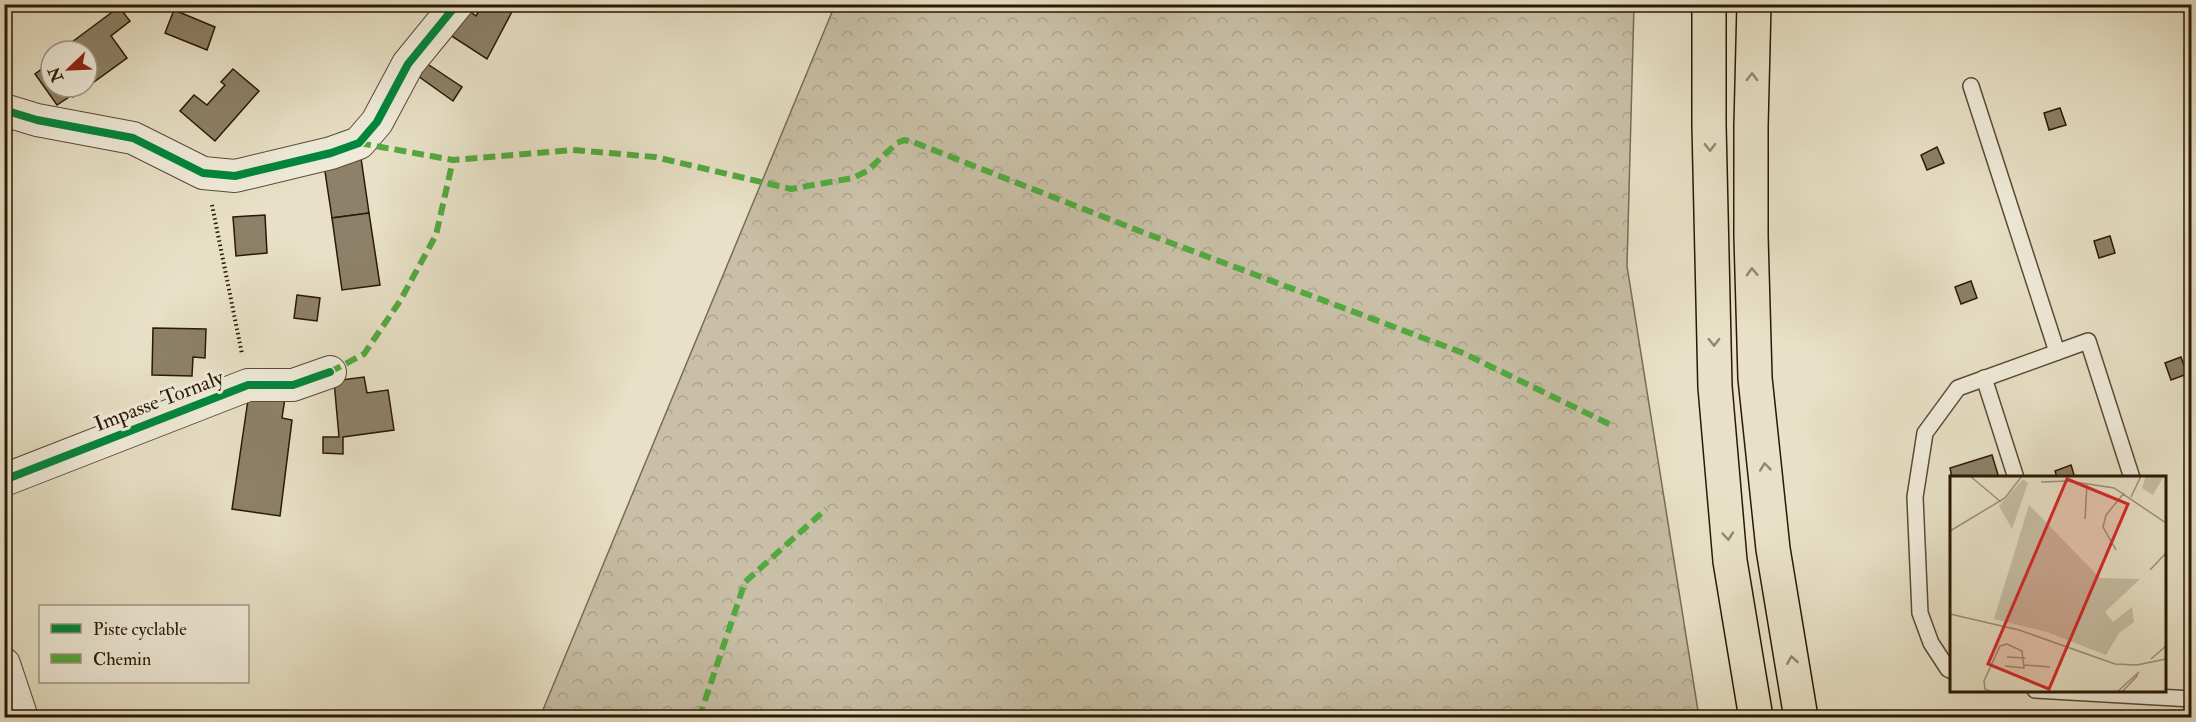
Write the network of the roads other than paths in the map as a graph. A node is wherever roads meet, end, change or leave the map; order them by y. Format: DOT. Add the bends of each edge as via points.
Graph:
graph roads {
  1 [pos="457,4"];
  2 [pos="1709,4"];
  3 [pos="1754,4"];
  4 [pos="1971,86"];
  5 [pos="4,110"];
  6 [pos="2057,352"];
  7 [pos="330,372"];
  8 [pos="1984,378"];
  9 [pos="2016,476"];
  10 [pos="2132,476"];
  11 [pos="4,480"];
  12 [pos="4,664"];
  13 [pos="1950,670"];
  14 [pos="2070,692"];
  15 [pos="2192,699"];
  16 [pos="22,717"];
  17 [pos="1756,717"];
  18 [pos="1801,717"];
  1 -- 5 [label="street" via="408,64 377,122 359,142 331,153 235,176 202,173 133,138"];
  2 -- 17 [label="highway, one-way" via="1716,387 1730,561"];
  18 -- 3 [label="highway, one-way" via="1773,549 1755,378 1751,159"];
  4 -- 6 [label="lane"];
  6 -- 8 [label="lane"];
  6 -- 10 [label="lane" via="2088,341"];
  7 -- 11 [label="street, Impasse Tornaly" via="293,385 248,386"];
  8 -- 9 [label="lane"];
  8 -- 13 [label="lane" via="1958,388 1925,433 1915,497 1920,612 1931,643"];
  12 -- 16 [label="street"];
  14 -- 15 [label="lane"];
}
